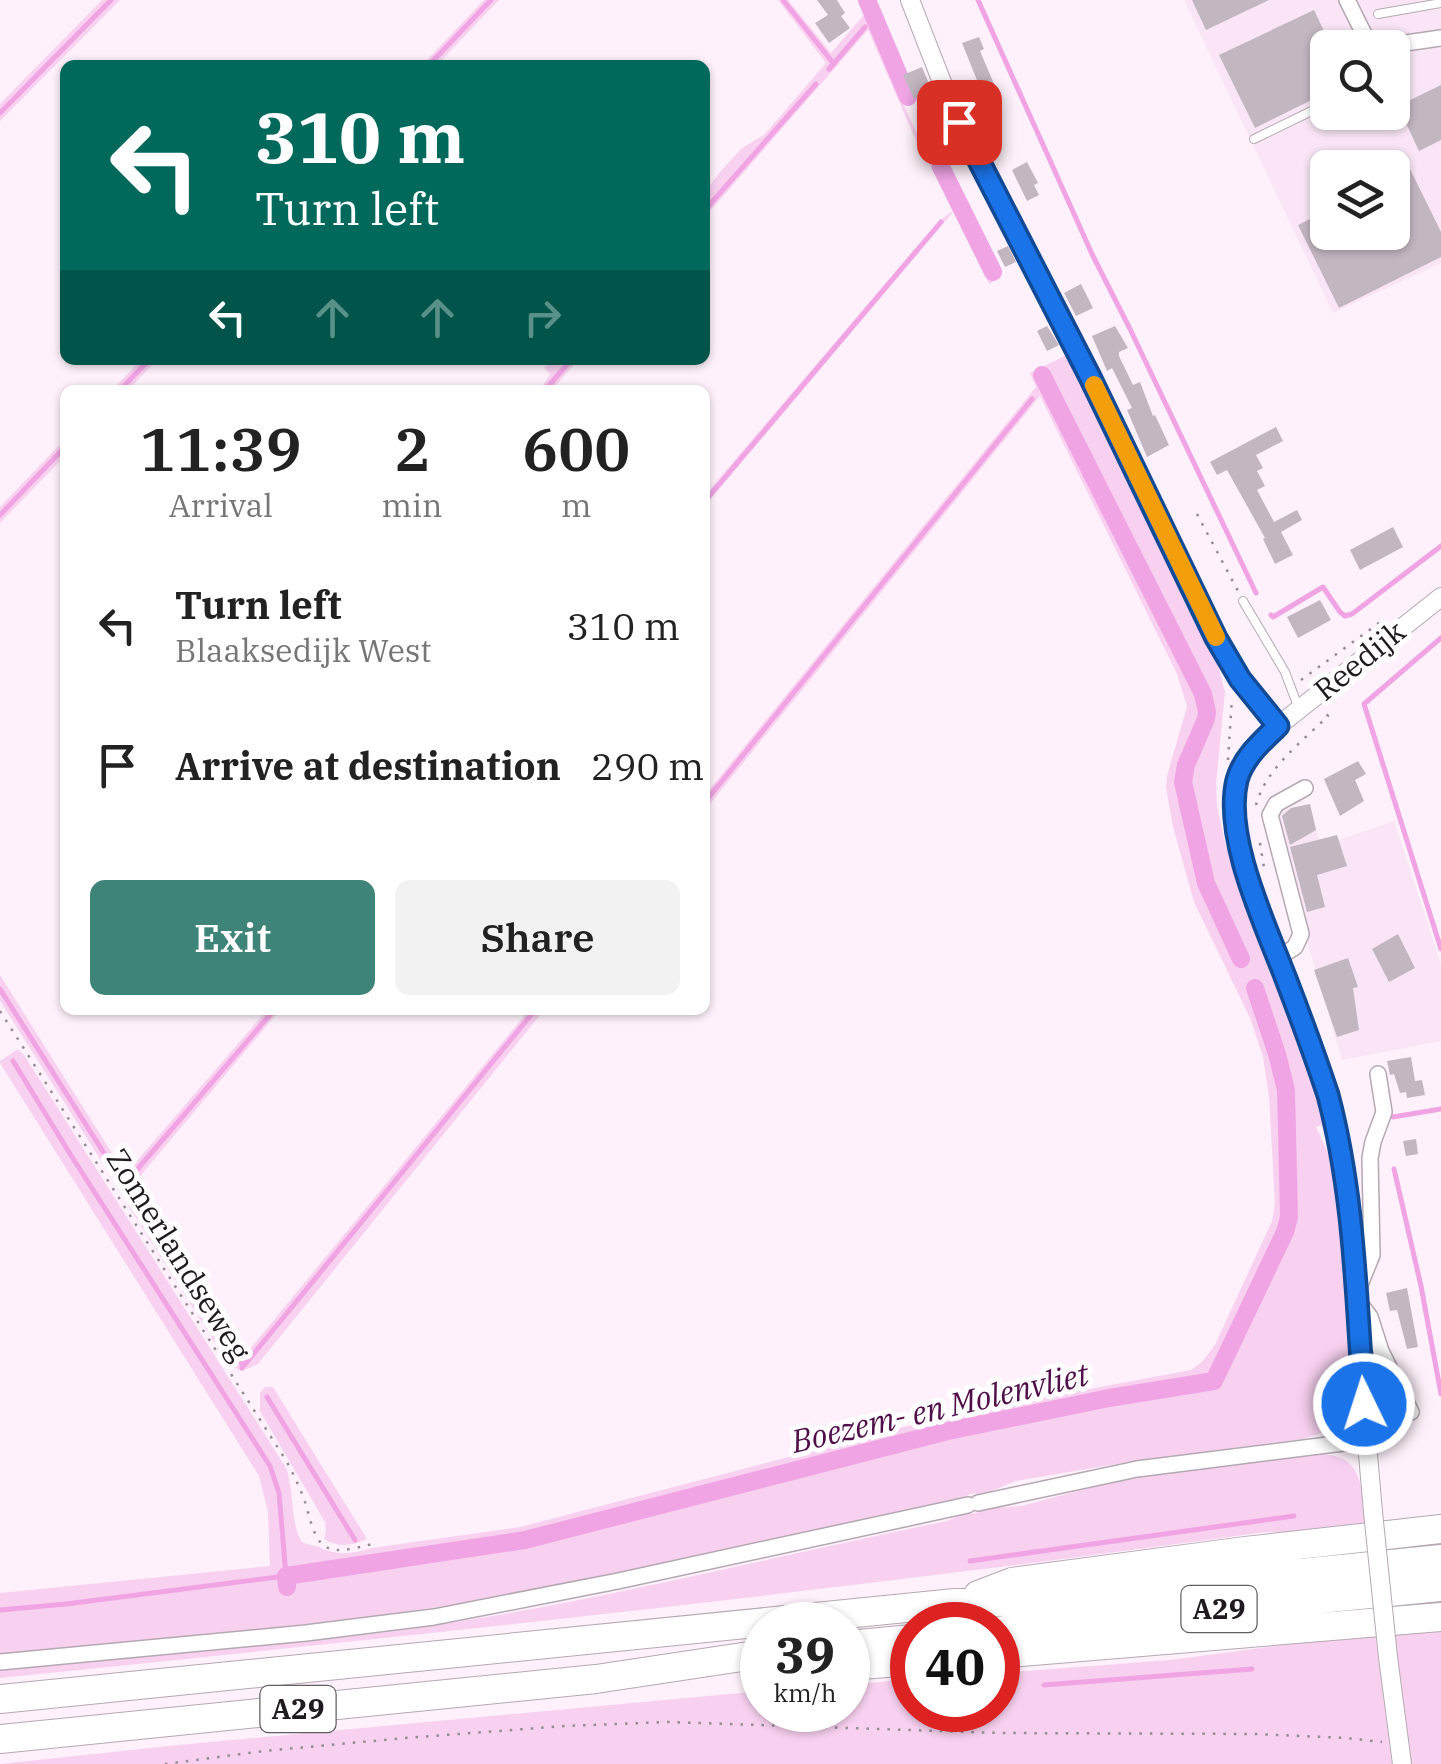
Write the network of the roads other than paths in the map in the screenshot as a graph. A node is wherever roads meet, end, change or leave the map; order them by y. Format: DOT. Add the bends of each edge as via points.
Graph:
graph roads {
  1 [pos="910,0"];
  2 [pos="1347,0"];
  3 [pos="1441,3"];
  4 [pos="1378,14"];
  5 [pos="1362,30"];
  6 [pos="1441,38"];
  7 [pos="1410,43"];
  8 [pos="1310,113"];
  9 [pos="1254,139"];
  10 [pos="1441,597"];
  11 [pos="1243,601"];
  12 [pos="1300,710"];
  13 [pos="1278,726"];
  14 [pos="1305,788"];
  15 [pos="1278,958"];
  16 [pos="1378,1074"];
  17 [pos="1356,1297"];
  18 [pos="1411,1412"];
  19 [pos="1366,1440"];
  20 [pos="1441,1529"];
  21 [pos="1441,1559"];
  22 [pos="1441,1587"];
  23 [pos="957,1602"];
  24 [pos="1012,1602"];
  25 [pos="890,1609"];
  26 [pos="1441,1617"];
  27 [pos="1020,1629"];
  28 [pos="1020,1652"];
  29 [pos="740,1657"];
  30 [pos="0,1662"];
  31 [pos="740,1673"];
  32 [pos="596,1679"];
  33 [pos="0,1699"];
  34 [pos="0,1738"];
  35 [pos="1400,1754"];
  1 -- 13 [label="street" via="966,136 1209,623 1240,679"];
  2 -- 5 [label="street"];
  3 -- 4 [label="lane"];
  6 -- 7 [label="street"];
  8 -- 9 [label="lane"];
  10 -- 12 [label="street, Reedijk"];
  11 -- 12 [label="lane"];
  12 -- 13 [label="street, Reedijk"];
  13 -- 15 [label="street, Reedijk" via="1244,763 1234,812"];
  14 -- 15 [label="street" via="1276,804 1270,815 1301,934"];
  15 -- 17 [label="street" via="1336,1126 1349,1194"];
  16 -- 17 [label="street" via="1384,1112 1370,1158 1372,1255"];
  17 -- 18 [label="street"];
  17 -- 19 [label="street"];
  19 -- 30 [label="street" via="1136,1469 434,1617"];
  19 -- 35 [label="street, bridge"];
  20 -- 23 [label="highway, A29" via="1012,1582"];
  21 -- 24 [label="highway, A29"];
  22 -- 27 [label="highway, A29"];
  25 -- 33 [label="highway, A29"];
  26 -- 28 [label="highway, A29"];
  29 -- 32 [label="highway, A29"];
  31 -- 32 [label="highway, A29"];
  32 -- 34 [label="highway, A29"];
}
